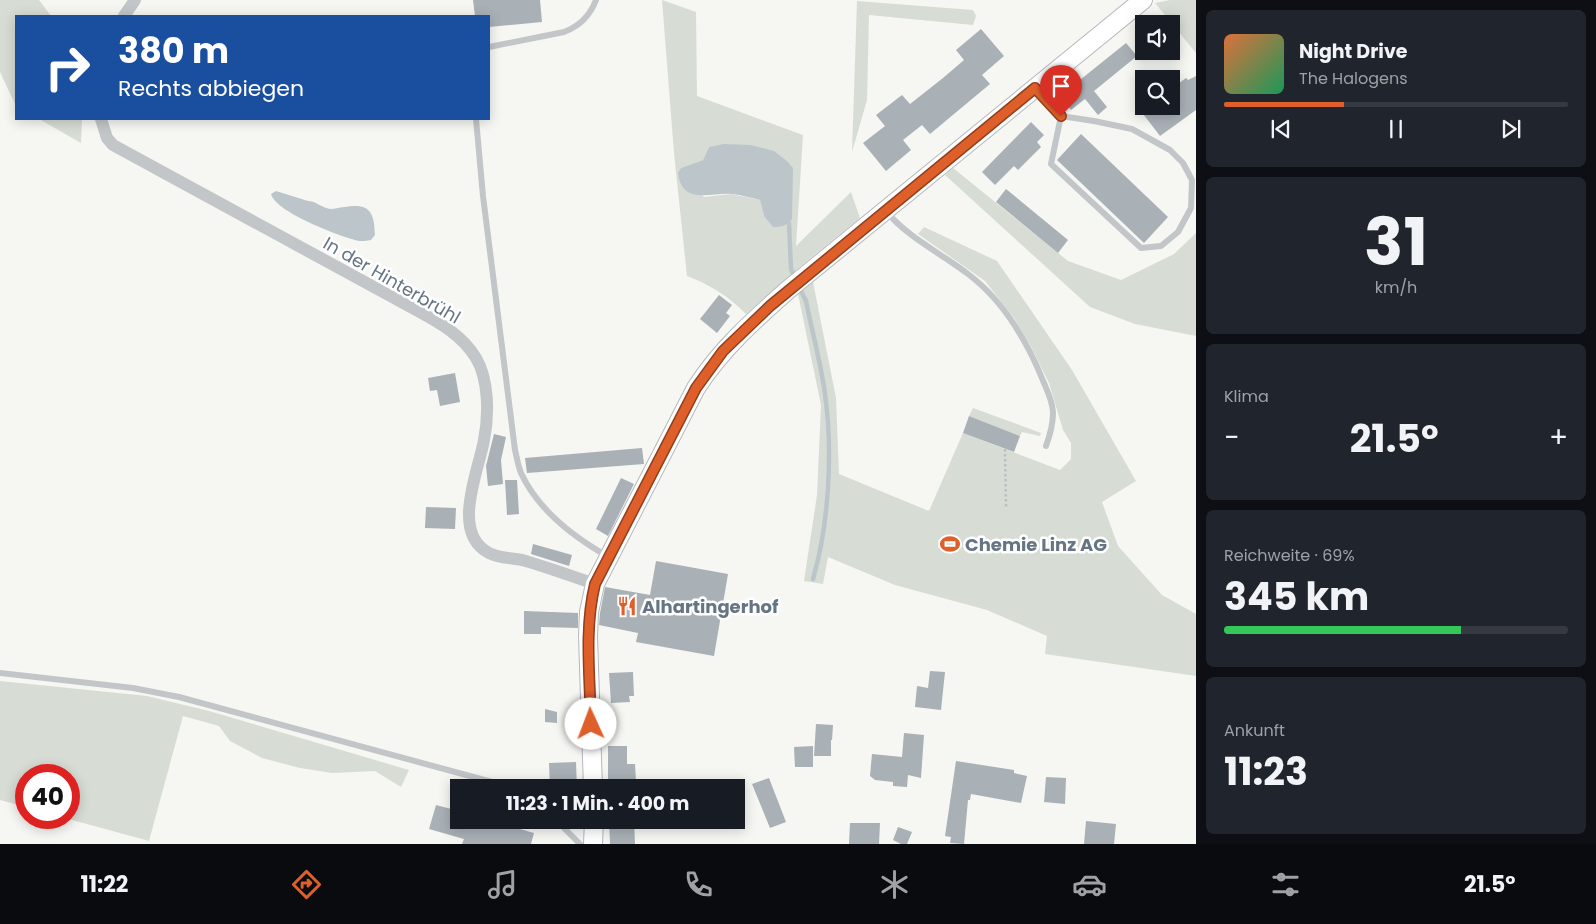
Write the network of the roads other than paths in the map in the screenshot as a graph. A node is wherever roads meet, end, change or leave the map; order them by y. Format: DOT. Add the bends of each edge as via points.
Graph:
graph roads {
  1 [pos="134,0"];
  2 [pos="596,0"];
  3 [pos="1144,0"];
  4 [pos="125,15"];
  5 [pos="490,47"];
  6 [pos="1035,88"];
  7 [pos="1061,116"];
  8 [pos="101,120"];
  9 [pos="476,120"];
  10 [pos="885,210"];
  11 [pos="1046,446"];
  12 [pos="608,557"];
  13 [pos="595,584"];
  14 [pos="0,673"];
  15 [pos="481,779"];
  16 [pos="593,779"];
  17 [pos="566,829"];
  18 [pos="594,829"];
  19 [pos="580,844"];
  20 [pos="593,844"];
  1 -- 4 [label="street"];
  2 -- 5 [label="lane" via="585,20 575,28"];
  3 -- 6 [label="street"];
  6 -- 7 [label="lane"];
  6 -- 10 [label="street"];
  7 -- 7 [label="lane" via="1132,130 1170,150 1183,163 1192,180 1191,208 1178,232 1161,246 1141,248 1051,164"];
  8 -- 13 [label="street, In der Hinterbrühl" via="107,138 113,144 418,311 448,328 466,344 477,359 484,382 487,416 470,500 470,524 477,543 489,553"];
  9 -- 12 [label="lane" via="483,196 520,471 531,491 556,520"];
  10 -- 11 [label="lane" via="915,238 982,285 1006,314 1037,366 1047,390 1053,411"];
  10 -- 12 [label="street" via="790,289 736,338 710,368 696,388"];
  12 -- 13 [label="street"];
  13 -- 16 [label="street" via="588,636"];
  14 -- 15 [label="lane" via="133,688 179,697"];
  17 -- 19 [label="lane"];
  18 -- 20 [label="street"];
}
